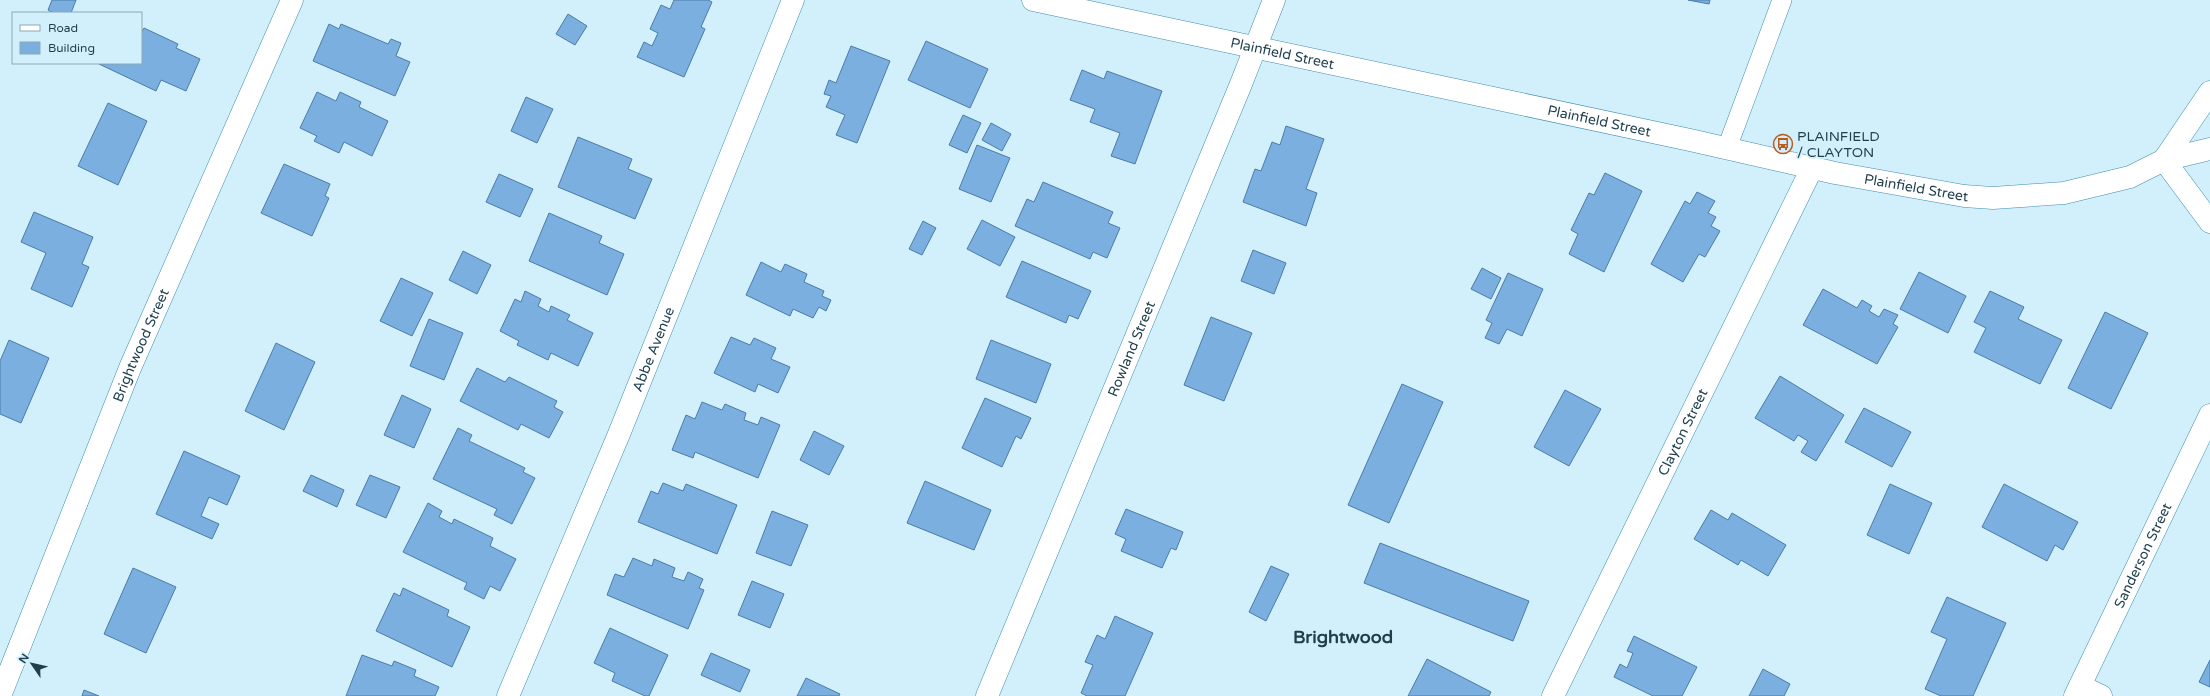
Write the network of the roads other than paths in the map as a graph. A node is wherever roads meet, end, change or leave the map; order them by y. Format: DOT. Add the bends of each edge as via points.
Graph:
graph roads {
  1 [pos="292,0"];
  2 [pos="793,0"];
  3 [pos="1033,0"];
  4 [pos="1274,0"];
  5 [pos="1782,0"];
  6 [pos="1256,48"];
  7 [pos="2210,92"];
  8 [pos="1727,148"];
  9 [pos="2210,149"];
  10 [pos="2164,160"];
  11 [pos="1812,168"];
  12 [pos="2210,222"];
  13 [pos="2210,415"];
  14 [pos="2078,691"];
  15 [pos="0,696"];
  16 [pos="508,696"];
  17 [pos="987,696"];
  18 [pos="1553,696"];
  19 [pos="2101,696"];
  1 -- 15 [label="street, Brightwood Street" via="130,368"];
  2 -- 16 [label="street, Abbe Avenue" via="622,426"];
  3 -- 6 [label="street, Plainfield Street"];
  4 -- 6 [label="street, Rowland Street"];
  5 -- 8 [label="lane"];
  6 -- 8 [label="street, Plainfield Street"];
  6 -- 17 [label="street, Rowland Street"];
  7 -- 10 [label="street"];
  8 -- 11 [label="street, Plainfield Street"];
  9 -- 10 [label="street, Plainfield Street"];
  10 -- 11 [label="street, Plainfield Street" via="2130,176 2096,186 2056,194 1992,198 1916,188"];
  10 -- 12 [label="street"];
  11 -- 18 [label="street, Clayton Street"];
  13 -- 14 [label="street, Sanderson Street"];
  14 -- 19 [label="street"];
}
